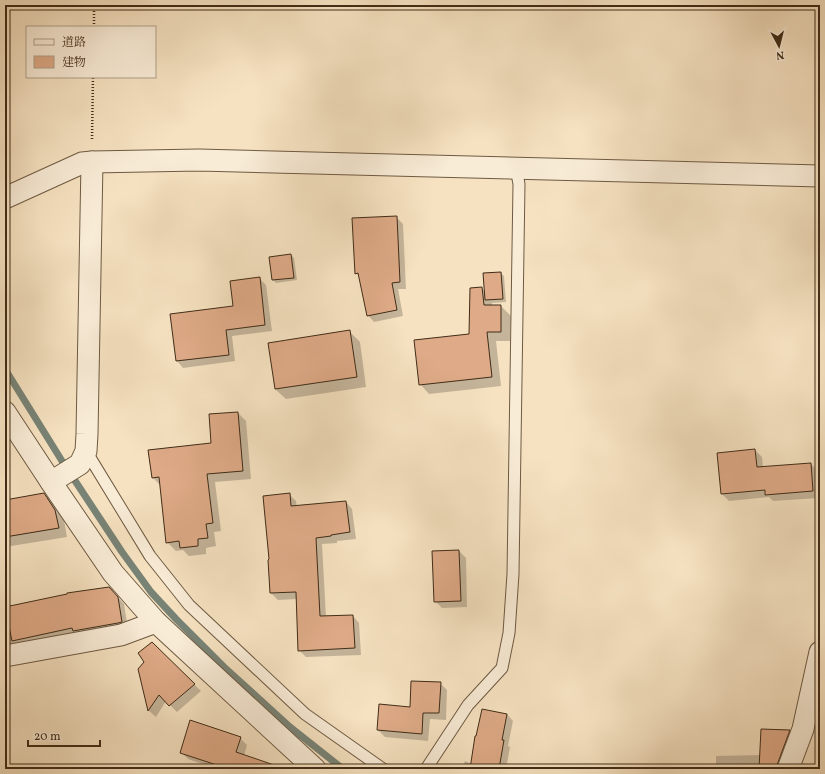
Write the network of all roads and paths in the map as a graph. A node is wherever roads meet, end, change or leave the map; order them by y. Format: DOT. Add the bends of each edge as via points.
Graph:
graph roads {
  1 [pos="94,5"];
  2 [pos="94,26"];
  3 [pos="93,78"];
  4 [pos="92,162"];
  5 [pos="516,168"];
  6 [pos="820,176"];
  7 [pos="5,198"];
  8 [pos="5,412"];
  9 [pos="83,457"];
  10 [pos="55,480"];
  11 [pos="156,622"];
  12 [pos="820,652"];
  13 [pos="5,656"];
  14 [pos="315,769"];
  15 [pos="383,769"];
  16 [pos="426,769"];
  17 [pos="788,769"];
  1 -- 2 [label="path"];
  3 -- 4 [label="path"];
  4 -- 5 [label="street" via="200,160"];
  4 -- 7 [label="street" via="82,163"];
  4 -- 9 [label="street" via="87,434"];
  5 -- 6 [label="street"];
  5 -- 16 [label="lane" via="519,192 513,574 509,633 502,668 468,705"];
  8 -- 10 [label="street"];
  9 -- 10 [label="street"];
  9 -- 15 [label="lane" via="150,556 189,605 305,714"];
  10 -- 11 [label="street" via="114,573"];
  11 -- 13 [label="street" via="121,635"];
  11 -- 14 [label="street"];
  12 -- 17 [label="street" via="803,729"];
}
